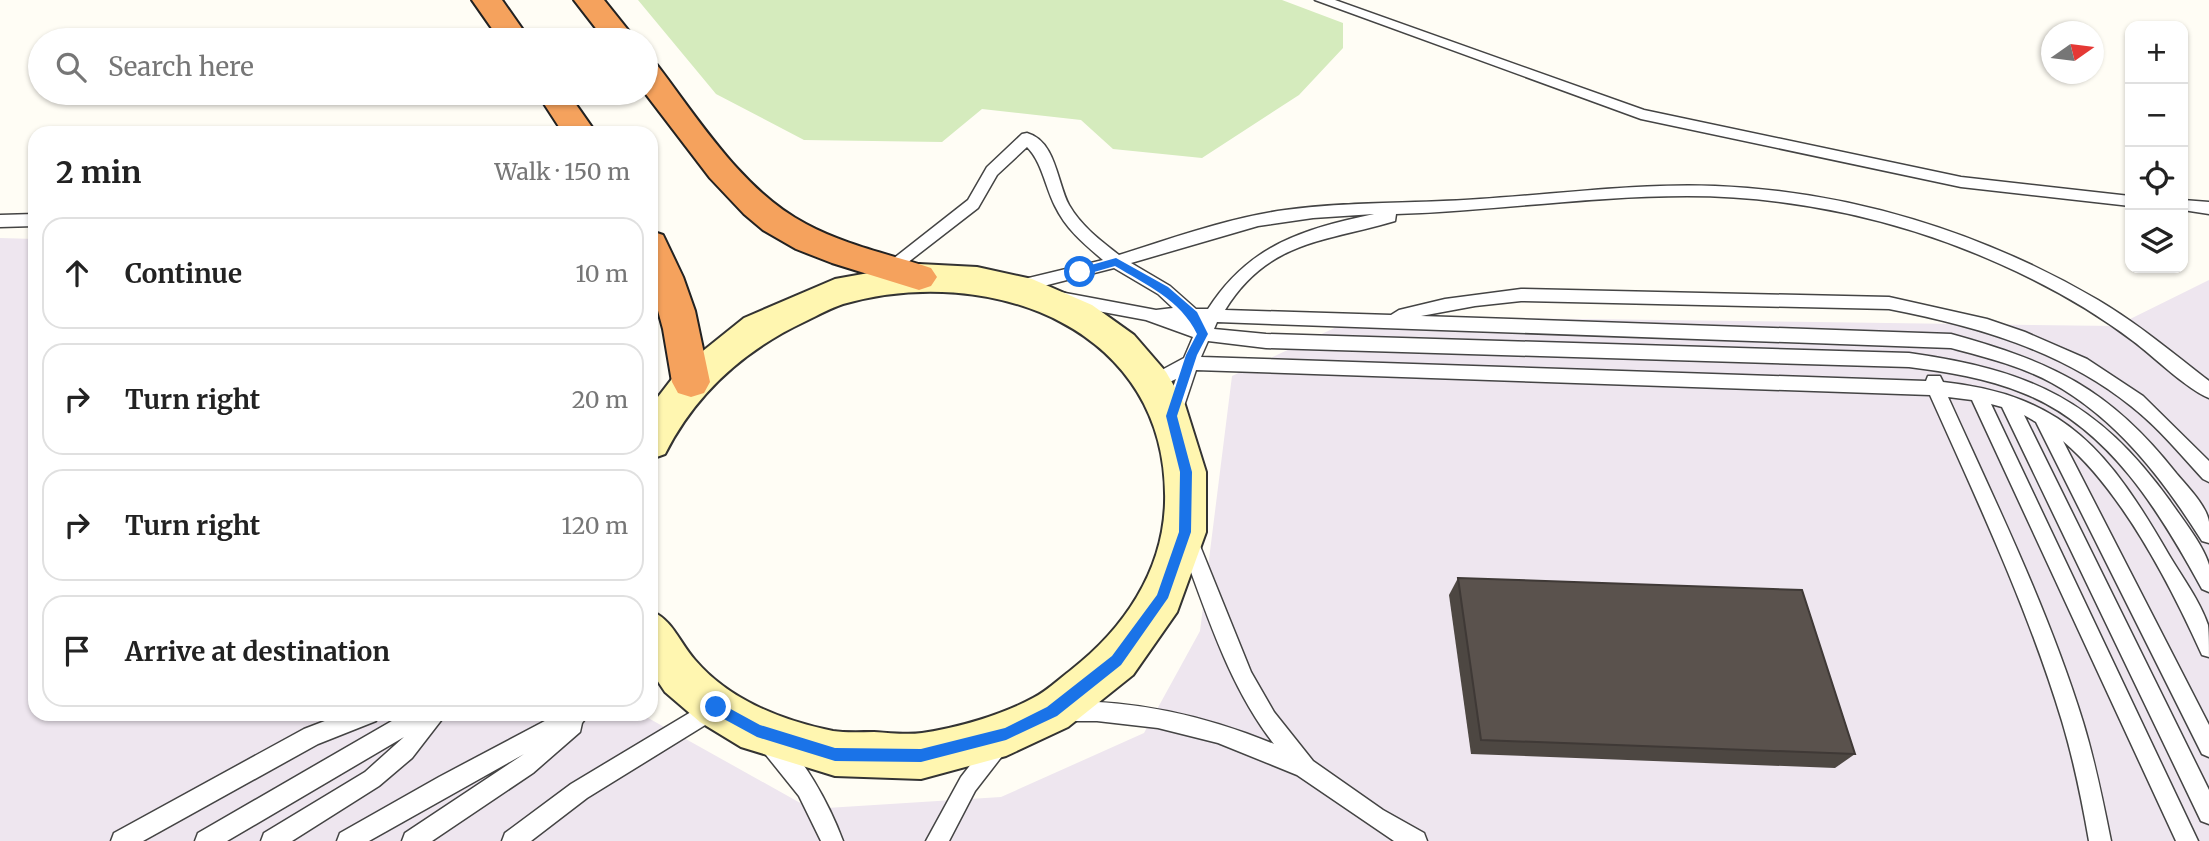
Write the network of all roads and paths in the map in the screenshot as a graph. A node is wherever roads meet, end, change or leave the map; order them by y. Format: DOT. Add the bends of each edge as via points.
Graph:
graph roads {
  1 [pos="487,0"];
  2 [pos="589,0"];
  3 [pos="1322,0"];
  4 [pos="507,28"];
  5 [pos="611,28"];
  6 [pos="658,87"];
  7 [pos="560,105"];
  8 [pos="575,126"];
  9 [pos="2125,200"];
  10 [pos="2188,206"];
  11 [pos="1434,208"];
  12 [pos="2209,208"];
  13 [pos="28,220"];
  14 [pos="0,221"];
  15 [pos="658,257"];
  16 [pos="1116,262"];
  17 [pos="892,277"];
  18 [pos="1021,291"];
  19 [pos="1148,314"];
  20 [pos="1194,315"];
  21 [pos="1213,315"];
  22 [pos="1382,320"];
  23 [pos="1999,330"];
  24 [pos="1203,334"];
  25 [pos="1951,341"];
  26 [pos="1189,363"];
  27 [pos="1932,363"];
  28 [pos="691,382"];
  29 [pos="1936,390"];
  30 [pos="2209,391"];
  31 [pos="1978,394"];
  32 [pos="1162,400"];
  33 [pos="2008,401"];
  34 [pos="2042,416"];
  35 [pos="658,421"];
  36 [pos="2209,474"];
  37 [pos="1185,532"];
  38 [pos="2209,535"];
  39 [pos="2209,583"];
  40 [pos="658,648"];
  41 [pos="2209,648"];
  42 [pos="716,707"];
  43 [pos="1052,712"];
  44 [pos="351,721"];
  45 [pos="412,721"];
  46 [pos="430,721"];
  47 [pos="566,721"];
  48 [pos="578,721"];
  49 [pos="757,731"];
  50 [pos="1006,734"];
  51 [pos="2209,747"];
  52 [pos="1306,769"];
  53 [pos="2209,813"];
  54 [pos="820,814"];
  55 [pos="122,841"];
  56 [pos="206,841"];
  57 [pos="272,841"];
  58 [pos="348,841"];
  59 [pos="413,841"];
  60 [pos="513,841"];
  61 [pos="823,841"];
  62 [pos="832,841"];
  63 [pos="937,841"];
  64 [pos="1416,841"];
  65 [pos="2100,841"];
  66 [pos="2187,841"];
  1 -- 4 [label="highway"];
  2 -- 5 [label="highway"];
  3 -- 9 [label="lane" via="1641,114 1961,182"];
  6 -- 17 [label="highway" via="748,198 776,222"];
  7 -- 8 [label="highway"];
  10 -- 12 [label="lane"];
  11 -- 16 [label="lane" via="1355,209 1257,220"];
  11 -- 21 [label="lane" via="1360,223 1285,246 1250,267"];
  11 -- 30 [label="lane" via="1713,191 1821,202 1899,222 2026,268 2093,306"];
  13 -- 14 [label="lane"];
  15 -- 28 [label="highway" via="673,297"];
  16 -- 17 [label="lane" via="1082,234 1062,208 1044,155 1027,138 992,171 973,204"];
  16 -- 18 [label="lane"];
  16 -- 20 [label="lane" via="1164,290"];
  17 -- 18 [label="street" via="977,280"];
  17 -- 28 [label="street" via="835,292 757,328"];
  18 -- 19 [label="lane"];
  18 -- 32 [label="street" via="1079,315 1121,345"];
  19 -- 20 [label="lane"];
  19 -- 24 [label="lane"];
  20 -- 21 [label="lane"];
  20 -- 24 [label="lane"];
  21 -- 22 [label="lane"];
  21 -- 24 [label="lane"];
  22 -- 23 [label="lane" via="1478,298 1521,295 1889,303 1938,311"];
  22 -- 25 [label="lane"];
  23 -- 25 [label="lane"];
  23 -- 36 [label="lane" via="2078,362 2137,401"];
  24 -- 26 [label="lane"];
  24 -- 27 [label="lane" via="1266,341"];
  25 -- 27 [label="lane" via="1936,353"];
  25 -- 38 [label="lane" via="2056,378 2103,407 2150,454"];
  26 -- 29 [label="lane"];
  26 -- 32 [label="lane"];
  26 -- 32 [label="lane"];
  27 -- 29 [label="lane"];
  27 -- 39 [label="lane" via="1995,375 2077,414 2127,458 2155,492"];
  28 -- 35 [label="street"];
  29 -- 31 [label="lane"];
  29 -- 65 [label="lane" via="2064,688 2091,784"];
  31 -- 33 [label="lane"];
  31 -- 66 [label="lane"];
  32 -- 37 [label="street" via="1186,472"];
  33 -- 34 [label="lane"];
  33 -- 53 [label="lane"];
  34 -- 41 [label="lane" via="2094,457 2124,493"];
  34 -- 51 [label="lane"];
  37 -- 43 [label="street" via="1162,598 1117,661"];
  37 -- 52 [label="lane" via="1243,677 1267,719"];
  40 -- 42 [label="street" via="681,677"];
  42 -- 49 [label="street"];
  42 -- 60 [label="lane" via="579,791"];
  43 -- 50 [label="street"];
  43 -- 52 [label="lane" via="1100,710 1160,717 1200,726"];
  44 -- 55 [label="lane" via="311,736"];
  45 -- 56 [label="lane"];
  46 -- 57 [label="lane" via="372,779"];
  47 -- 58 [label="lane"];
  48 -- 59 [label="lane" via="526,765"];
  49 -- 50 [label="street" via="835,754 921,756"];
  49 -- 54 [label="lane" via="792,767"];
  50 -- 63 [label="lane" via="968,784"];
  52 -- 64 [label="lane" via="1366,813"];
  54 -- 61 [label="lane"];
  54 -- 62 [label="lane"];
}
